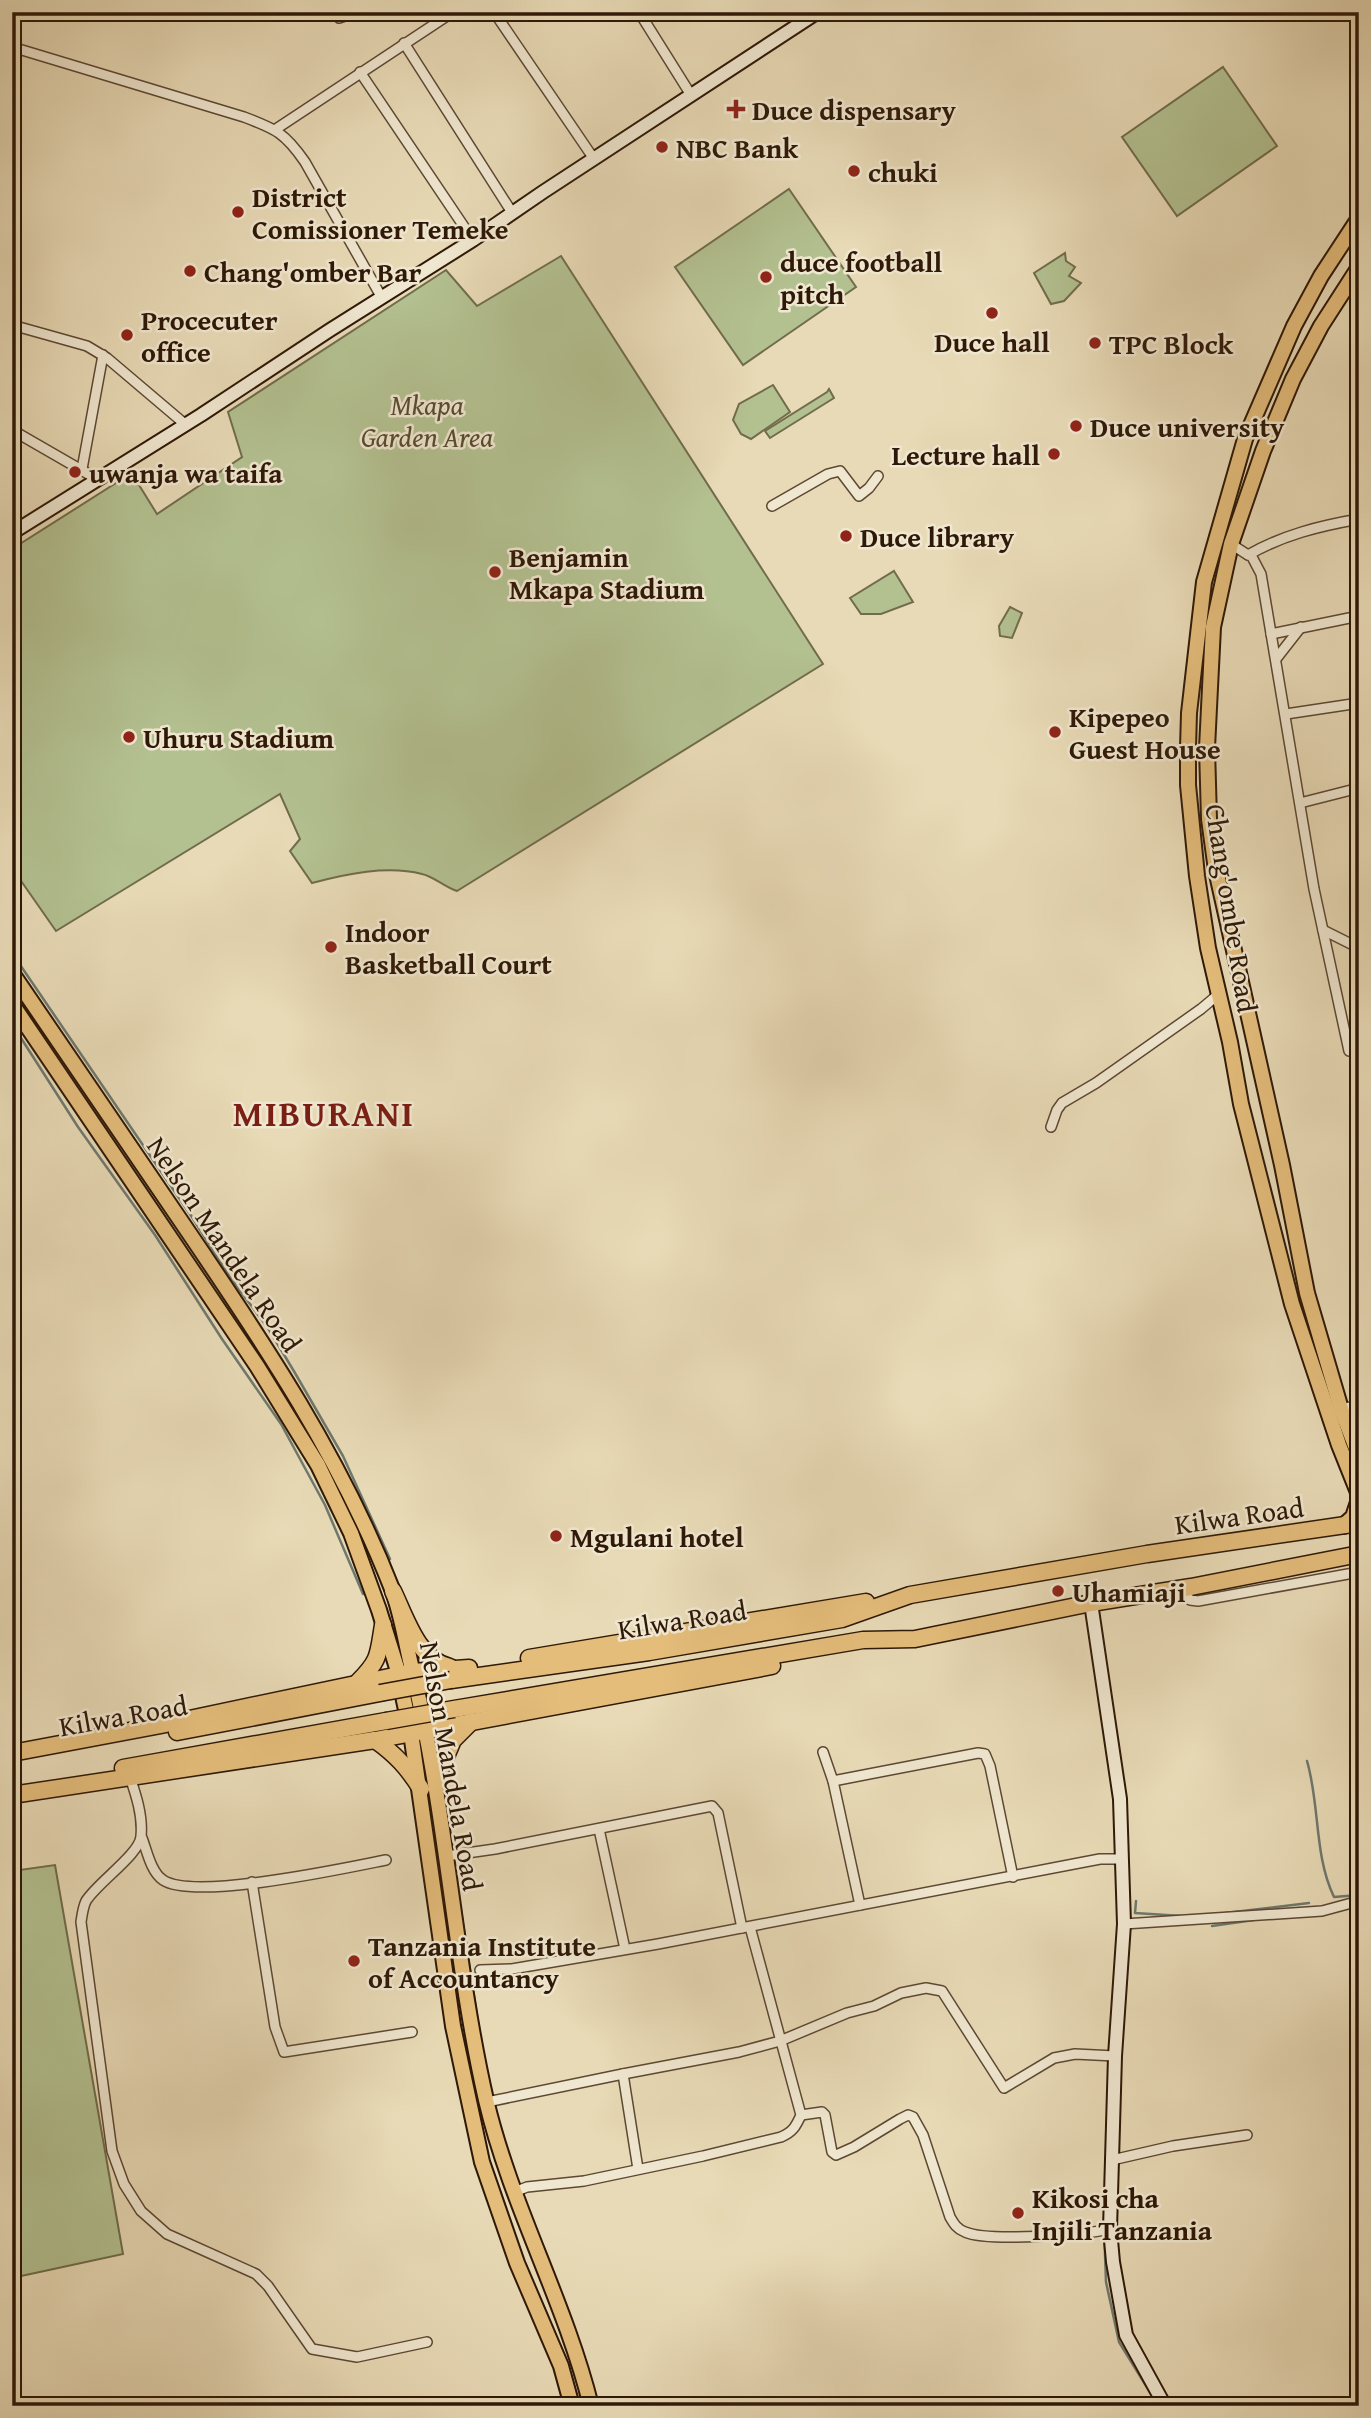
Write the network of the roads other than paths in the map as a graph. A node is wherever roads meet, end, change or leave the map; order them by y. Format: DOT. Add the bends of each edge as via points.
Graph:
graph roads {
  1 [pos="356,12"];
  2 [pos="453,12"];
  3 [pos="494,12"];
  4 [pos="639,12"];
  5 [pos="818,12"];
  6 [pos="339,18"];
  7 [pos="404,43"];
  8 [pos="12,47"];
  9 [pos="360,72"];
  10 [pos="691,94"];
  11 [pos="276,129"];
  12 [pos="594,159"];
  13 [pos="513,214"];
  14 [pos="1359,218"];
  15 [pos="473,240"];
  16 [pos="1359,267"];
  17 [pos="382,298"];
  18 [pos="12,325"];
  19 [pos="103,355"];
  20 [pos="186,425"];
  21 [pos="12,430"];
  22 [pos="82,469"];
  23 [pos="877,476"];
  24 [pos="97,479"];
  25 [pos="772,506"];
  26 [pos="1359,519"];
  27 [pos="12,533"];
  28 [pos="1231,544"];
  29 [pos="1248,555"];
  30 [pos="1359,617"];
  31 [pos="1301,627"];
  32 [pos="1271,634"];
  33 [pos="1276,659"];
  34 [pos="1359,703"];
  35 [pos="1286,714"];
  36 [pos="1359,788"];
  37 [pos="1300,803"];
  38 [pos="1323,930"];
  39 [pos="1359,948"];
  40 [pos="12,973"];
  41 [pos="1220,993"];
  42 [pos="12,1004"];
  43 [pos="1349,1051"];
  44 [pos="1051,1127"];
  45 [pos="1359,1405"];
  46 [pos="1341,1409"];
  47 [pos="1358,1454"];
  48 [pos="1359,1497"];
  49 [pos="1351,1525"];
  50 [pos="1359,1554"];
  51 [pos="1359,1572"];
  52 [pos="1182,1588"];
  53 [pos="393,1591"];
  54 [pos="910,1595"];
  55 [pos="1091,1603"];
  56 [pos="383,1625"];
  57 [pos="915,1639"];
  58 [pos="464,1669"];
  59 [pos="405,1674"];
  60 [pos="358,1682"];
  61 [pos="471,1721"];
  62 [pos="419,1731"];
  63 [pos="375,1740"];
  64 [pos="823,1752"];
  65 [pos="12,1753"];
  66 [pos="12,1762"];
  67 [pos="131,1777"];
  68 [pos="436,1780"];
  69 [pos="833,1781"];
  70 [pos="12,1788"];
  71 [pos="421,1789"];
  72 [pos="12,1795"];
  73 [pos="599,1829"];
  74 [pos="142,1838"];
  75 [pos="446,1856"];
  76 [pos="1121,1859"];
  77 [pos="386,1860"];
  78 [pos="1013,1877"];
  79 [pos="252,1882"];
  80 [pos="1359,1901"];
  81 [pos="860,1905"];
  82 [pos="1124,1924"];
  83 [pos="746,1928"];
  84 [pos="625,1949"];
  85 [pos="480,1970"];
  86 [pos="412,2032"];
  87 [pos="780,2041"];
  88 [pos="1115,2056"];
  89 [pos="623,2074"];
  90 [pos="487,2102"];
  91 [pos="800,2115"];
  92 [pos="1247,2135"];
  93 [pos="1112,2160"];
  94 [pos="638,2169"];
  95 [pos="514,2192"];
  96 [pos="1111,2229"];
  97 [pos="427,2342"];
  98 [pos="572,2406"];
  99 [pos="591,2406"];
  100 [pos="1165,2406"];
  1 -- 6 [label="street"];
  2 -- 7 [label="street"];
  3 -- 12 [label="street"];
  4 -- 10 [label="street"];
  5 -- 10 [label="street"];
  7 -- 9 [label="street"];
  7 -- 13 [label="street"];
  8 -- 11 [label="street"];
  9 -- 11 [label="street"];
  9 -- 15 [label="street"];
  10 -- 12 [label="street"];
  11 -- 17 [label="street" via="305,162"];
  12 -- 13 [label="street"];
  13 -- 15 [label="street"];
  14 -- 41 [label="main road, Chang'ombe Road" via="1294,326 1245,439 1204,582 1189,713 1188,785 1208,948"];
  15 -- 17 [label="street"];
  16 -- 28 [label="main road, Chang'ombe Road" via="1293,379"];
  17 -- 20 [label="street"];
  18 -- 19 [label="street" via="87,345"];
  19 -- 20 [label="street"];
  19 -- 22 [label="street"];
  20 -- 24 [label="street"];
  21 -- 22 [label="street"];
  22 -- 24 [label="street"];
  23 -- 25 [label="street" via="859,496 840,471 828,474"];
  24 -- 27 [label="street"];
  26 -- 29 [label="street" via="1306,530"];
  28 -- 29 [label="street"];
  28 -- 46 [label="main road, Chang'ombe Road" via="1213,627 1207,748 1212,846 1307,1293"];
  29 -- 32 [label="street" via="1261,574"];
  30 -- 31 [label="street"];
  31 -- 32 [label="street"];
  31 -- 33 [label="street"];
  32 -- 33 [label="street"];
  33 -- 35 [label="street"];
  34 -- 35 [label="street"];
  35 -- 37 [label="street"];
  36 -- 37 [label="street"];
  37 -- 38 [label="street"];
  38 -- 39 [label="street"];
  38 -- 43 [label="street"];
  40 -- 53 [label="main road, Nelson Mandela Road" via="309,1416 346,1484"];
  41 -- 44 [label="street" via="1062,1103"];
  41 -- 48 [label="main road, Chang'ombe Road" via="1241,1104 1293,1304"];
  42 -- 56 [label="main road, Nelson Mandela Road" via="298,1430 351,1533"];
  45 -- 46 [label="street"];
  46 -- 47 [label="main road, Chang'ombe Road"];
  48 -- 49 [label="main road, Chang'ombe Road"];
  49 -- 54 [label="highway, Kilwa Road"];
  50 -- 52 [label="highway, Kilwa Road"];
  51 -- 52 [label="street" via="1198,1601 1190,1600"];
  52 -- 55 [label="highway, Kilwa Road"];
  53 -- 58 [label="highway" via="432,1660"];
  53 -- 59 [label="main road, Nelson Mandela Road"];
  54 -- 58 [label="highway"];
  54 -- 66 [label="highway, Kilwa Road, bridge" via="842,1619 451,1680"];
  55 -- 57 [label="highway, Kilwa Road"];
  55 -- 76 [label="street" via="1119,1799"];
  56 -- 59 [label="main road, Nelson Mandela Road"];
  56 -- 60 [label="highway" via="379,1655"];
  57 -- 61 [label="highway"];
  57 -- 70 [label="highway, Kilwa Road, bridge" via="863,1640"];
  58 -- 59 [label="highway"];
  59 -- 60 [label="highway"];
  59 -- 62 [label="main road, Nelson Mandela Road"];
  60 -- 65 [label="highway"];
  61 -- 62 [label="highway"];
  61 -- 68 [label="highway" via="453,1740"];
  62 -- 63 [label="highway"];
  62 -- 68 [label="main road, Nelson Mandela Road"];
  62 -- 71 [label="main road, Nelson Mandela Road"];
  63 -- 67 [label="highway"];
  63 -- 71 [label="highway" via="397,1756"];
  64 -- 69 [label="street"];
  67 -- 72 [label="highway"];
  67 -- 74 [label="street"];
  68 -- 75 [label="main road, Nelson Mandela Road"];
  69 -- 78 [label="street" via="985,1754"];
  69 -- 81 [label="street"];
  71 -- 98 [label="main road, Nelson Mandela Road" via="453,2026 482,2162 517,2263 561,2365"];
  73 -- 75 [label="street"];
  73 -- 83 [label="street" via="712,1806 718,1813"];
  73 -- 84 [label="street"];
  74 -- 79 [label="street" via="158,1876 166,1883 189,1887"];
  74 -- 97 [label="street" via="100,1883 85,1904 80,1922 112,2151 124,2184 141,2211 167,2234 256,2274 312,2349 357,2357"];
  75 -- 90 [label="main road, Nelson Mandela Road"];
  76 -- 78 [label="street"];
  76 -- 82 [label="street"];
  77 -- 79 [label="street"];
  78 -- 81 [label="street"];
  79 -- 86 [label="street" via="275,2027 284,2052"];
  80 -- 82 [label="street" via="1322,1912"];
  81 -- 83 [label="street"];
  82 -- 88 [label="street"];
  83 -- 84 [label="street"];
  83 -- 87 [label="street"];
  84 -- 85 [label="street" via="512,1969"];
  87 -- 88 [label="street" via="901,1993 926,1988 942,1991 1004,2088 1054,2058"];
  87 -- 89 [label="street"];
  87 -- 91 [label="street"];
  88 -- 93 [label="street"];
  89 -- 90 [label="street"];
  89 -- 94 [label="street"];
  90 -- 95 [label="main road, Nelson Mandela Road"];
  91 -- 94 [label="street" via="790,2133 781,2137"];
  91 -- 96 [label="street" via="825,2115 836,2155 908,2115 913,2117 950,2217 963,2232 1020,2236"];
  92 -- 93 [label="street"];
  93 -- 96 [label="street"];
  94 -- 95 [label="street"];
  95 -- 99 [label="main road, Nelson Mandela Road"];
  96 -- 100 [label="street" via="1126,2336"];
}
